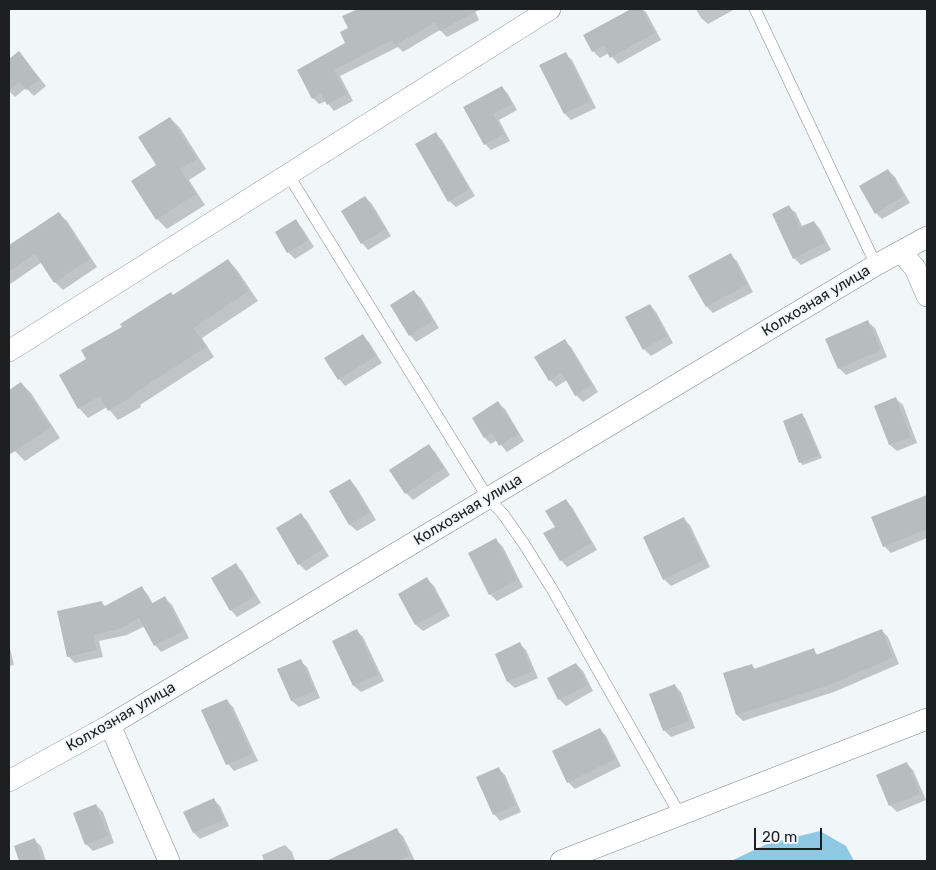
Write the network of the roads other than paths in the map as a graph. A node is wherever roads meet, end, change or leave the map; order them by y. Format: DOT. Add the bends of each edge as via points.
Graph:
graph roads {
  1 [pos="550,9"];
  2 [pos="754,9"];
  3 [pos="289,176"];
  4 [pos="927,237"];
  5 [pos="901,252"];
  6 [pos="876,265"];
  7 [pos="927,296"];
  8 [pos="9,351"];
  9 [pos="488,498"];
  10 [pos="927,719"];
  11 [pos="110,725"];
  12 [pos="9,781"];
  13 [pos="680,815"];
  14 [pos="169,861"];
  15 [pos="561,861"];
  1 -- 3 [label="street"];
  2 -- 6 [label="lane"];
  3 -- 8 [label="street"];
  3 -- 9 [label="lane"];
  4 -- 5 [label="street, Колхозная улица"];
  5 -- 6 [label="street, Колхозная улица"];
  5 -- 7 [label="street" via="915,268"];
  6 -- 9 [label="street, Колхозная улица"];
  9 -- 11 [label="street, Колхозная улица"];
  9 -- 13 [label="lane" via="503,514 552,589"];
  10 -- 13 [label="street"];
  11 -- 12 [label="street, Колхозная улица"];
  11 -- 14 [label="street"];
  13 -- 15 [label="street"];
}
